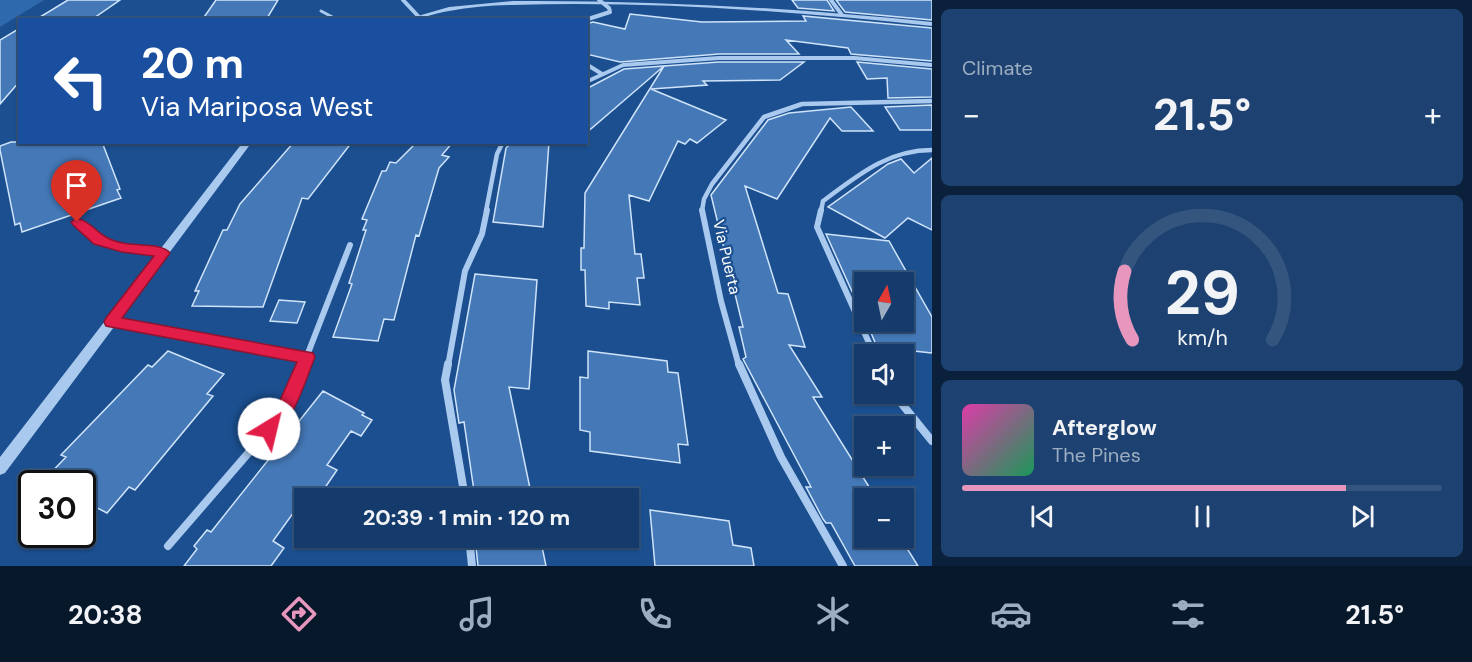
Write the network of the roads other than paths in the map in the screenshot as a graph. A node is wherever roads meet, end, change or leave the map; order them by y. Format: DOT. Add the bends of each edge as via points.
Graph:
graph roads {
  1 [pos="403,0"];
  2 [pos="831,0"];
  3 [pos="601,2"];
  4 [pos="321,11"];
  5 [pos="842,15"];
  6 [pos="418,16"];
  7 [pos="334,18"];
  8 [pos="412,18"];
  9 [pos="588,19"];
  10 [pos="932,24"];
  11 [pos="588,65"];
  12 [pos="932,65"];
  13 [pos="602,74"];
  14 [pos="588,81"];
  15 [pos="932,101"];
  16 [pos="246,144"];
  17 [pos="502,144"];
  18 [pos="932,150"];
  19 [pos="77,222"];
  20 [pos="350,245"];
  21 [pos="164,253"];
  22 [pos="111,322"];
  23 [pos="870,344"];
  24 [pos="307,357"];
  25 [pos="902,404"];
  26 [pos="932,441"];
  27 [pos="0,468"];
  28 [pos="463,488"];
  29 [pos="168,546"];
  30 [pos="470,548"];
  31 [pos="472,566"];
  32 [pos="843,566"];
  1 -- 6 [label="street"];
  2 -- 5 [label="street"];
  3 -- 5 [label="street"];
  3 -- 6 [label="street" via="507,3"];
  3 -- 9 [label="street" via="610,12"];
  4 -- 7 [label="lane"];
  5 -- 10 [label="street"];
  6 -- 8 [label="street"];
  11 -- 13 [label="street"];
  12 -- 13 [label="street" via="854,58 741,57 623,65"];
  13 -- 14 [label="street"];
  15 -- 32 [label="street, Via Puerta" via="802,104 764,117 704,199 702,212 731,340 748,388"];
  16 -- 21 [label="street"];
  17 -- 28 [label="street" via="482,234 465,272 445,380"];
  18 -- 23 [label="street" via="906,150 887,156 823,201 817,227"];
  19 -- 21 [label="lane" via="99,241"];
  20 -- 24 [label="street"];
  21 -- 22 [label="street"];
  22 -- 24 [label="street"];
  22 -- 27 [label="street"];
  24 -- 29 [label="street" via="283,412"];
  25 -- 26 [label="street"];
  30 -- 31 [label="street"];
}
